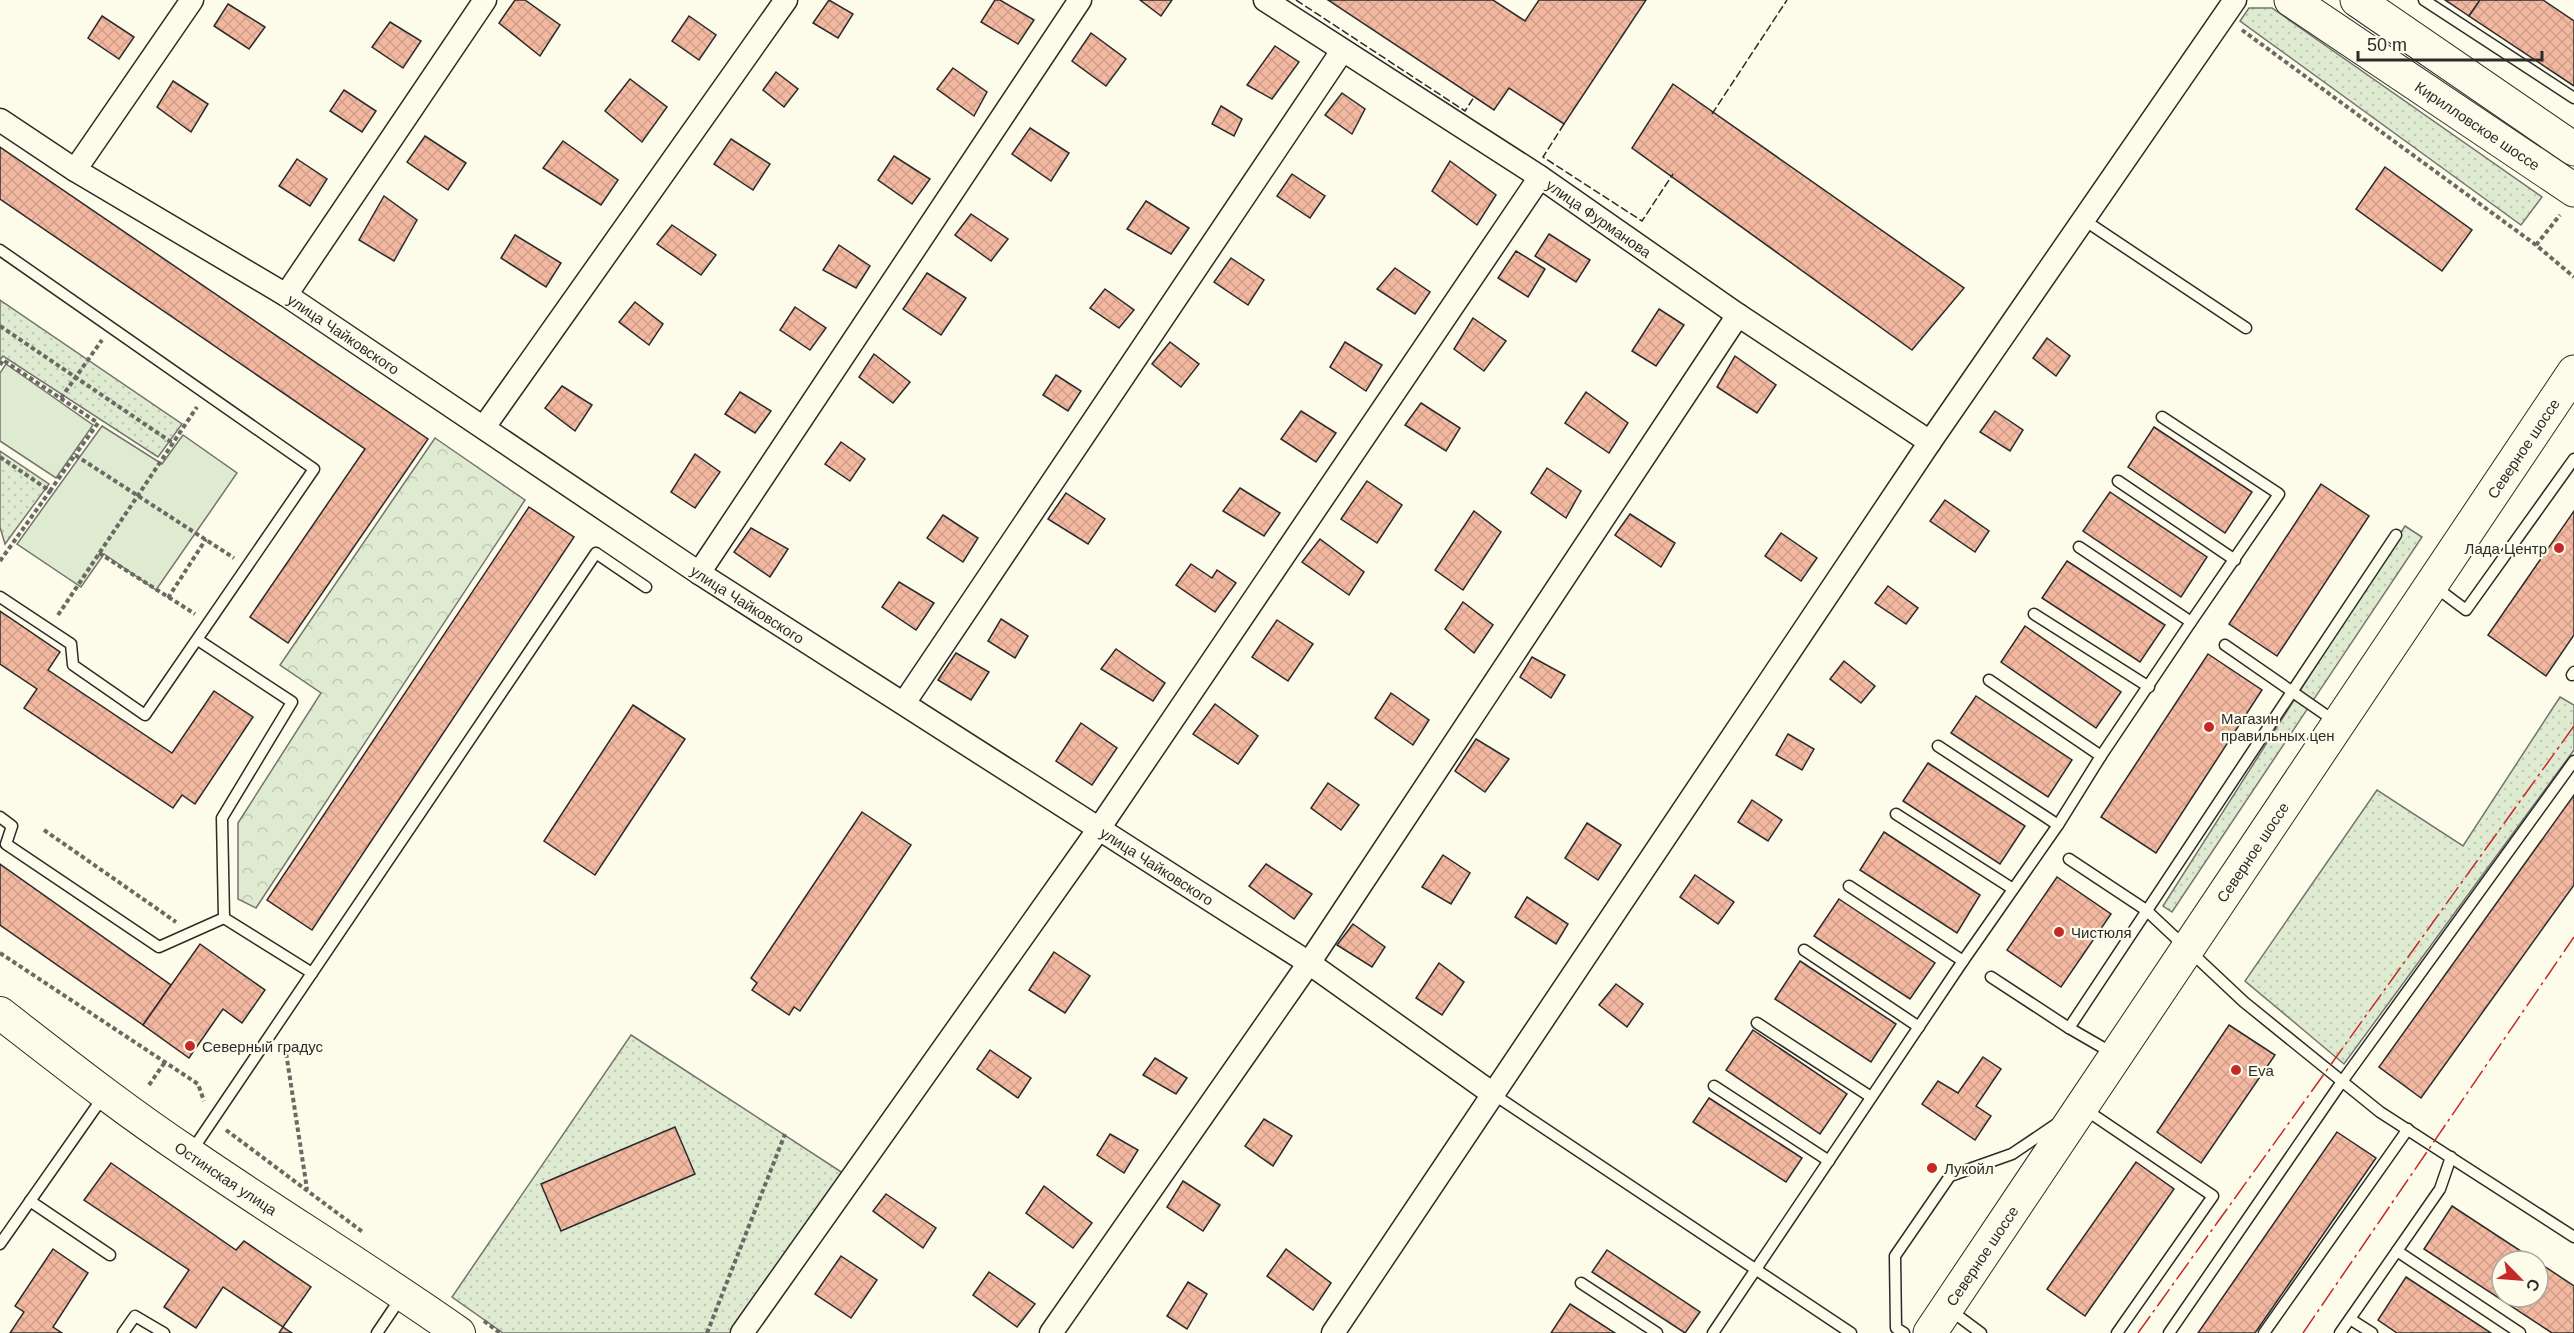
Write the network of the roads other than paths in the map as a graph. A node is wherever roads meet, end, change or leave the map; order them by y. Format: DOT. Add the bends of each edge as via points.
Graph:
graph roads {
  1 [pos="192,0"];
  2 [pos="485,0"];
  3 [pos="786,0"];
  4 [pos="1080,0"];
  5 [pos="1265,0"];
  6 [pos="2291,0"];
  7 [pos="2357,0"];
  8 [pos="2424,0"];
  9 [pos="2230,8"];
  10 [pos="1342,51"];
  11 [pos="2574,98"];
  12 [pos="0,120"];
  13 [pos="2574,149"];
  14 [pos="75,170"];
  15 [pos="1540,177"];
  16 [pos="2570,199"];
  17 [pos="2084,220"];
  18 [pos="0,250"];
  19 [pos="286,295"];
  20 [pos="1738,315"];
  21 [pos="2246,328"];
  22 [pos="2574,372"];
  23 [pos="2162,417"];
  24 [pos="484,427"];
  25 [pos="1930,442"];
  26 [pos="2574,459"];
  27 [pos="2118,481"];
  28 [pos="2396,535"];
  29 [pos="2079,547"];
  30 [pos="2235,560"];
  31 [pos="699,573"];
  32 [pos="2432,584"];
  33 [pos="646,587"];
  34 [pos="0,597"];
  35 [pos="2034,614"];
  36 [pos="2191,622"];
  37 [pos="198,640"];
  38 [pos="2225,645"];
  39 [pos="1989,680"];
  40 [pos="2149,687"];
  41 [pos="2292,692"];
  42 [pos="904,703"];
  43 [pos="2339,723"];
  44 [pos="1938,746"];
  45 [pos="2101,756"];
  46 [pos="2574,761"];
  47 [pos="1896,814"];
  48 [pos="0,817"];
  49 [pos="2058,825"];
  50 [pos="1098,830"];
  51 [pos="2069,859"];
  52 [pos="1849,886"];
  53 [pos="2013,889"];
  54 [pos="2146,910"];
  55 [pos="224,918"];
  56 [pos="2189,948"];
  57 [pos="1804,950"];
  58 [pos="1963,961"];
  59 [pos="1309,963"];
  60 [pos="312,973"];
  61 [pos="1991,977"];
  62 [pos="0,1013"];
  63 [pos="1757,1023"];
  64 [pos="1919,1027"];
  65 [pos="2069,1028"];
  66 [pos="2117,1055"];
  67 [pos="2341,1083"];
  68 [pos="1714,1086"];
  69 [pos="105,1094"];
  70 [pos="1493,1094"];
  71 [pos="1871,1097"];
  72 [pos="2082,1107"];
  73 [pos="2408,1130"];
  74 [pos="189,1154"];
  75 [pos="2451,1157"];
  76 [pos="1829,1161"];
  77 [pos="30,1202"];
  78 [pos="2574,1237"];
  79 [pos="0,1244"];
  80 [pos="2397,1251"];
  81 [pos="110,1255"];
  82 [pos="1755,1270"];
  83 [pos="1581,1283"];
  84 [pos="404,1294"];
  85 [pos="2350,1319"];
  86 [pos="1939,1320"];
  87 [pos="470,1326"];
  88 [pos="123,1333"];
  89 [pos="164,1333"];
  90 [pos="377,1333"];
  91 [pos="742,1333"];
  92 [pos="1051,1333"];
  93 [pos="1334,1333"];
  94 [pos="1657,1333"];
  95 [pos="1713,1333"];
  96 [pos="1851,1333"];
  97 [pos="1904,1333"];
  98 [pos="1981,1333"];
  99 [pos="2117,1333"];
  100 [pos="2169,1333"];
  101 [pos="2264,1333"];
  102 [pos="2340,1333"];
  103 [pos="2372,1333"];
  104 [pos="2520,1333"];
  1 -- 14 [label="street"];
  2 -- 19 [label="street"];
  3 -- 24 [label="street"];
  4 -- 31 [label="street"];
  5 -- 10 [label="street, улица Фурманова"];
  6 -- 16 [label="main road, Кирилловское шоссе"];
  7 -- 13 [label="main road"];
  8 -- 11 [label="lane"];
  9 -- 17 [label="street"];
  10 -- 15 [label="street, улица Фурманова"];
  10 -- 42 [label="street"];
  12 -- 14 [label="street, улица Чайковского"];
  14 -- 19 [label="street, улица Чайковского"];
  15 -- 20 [label="street, улица Фурманова"];
  15 -- 50 [label="street"];
  17 -- 21 [label="lane"];
  17 -- 25 [label="street"];
  18 -- 37 [label="lane" via="314,469"];
  19 -- 24 [label="street, улица Чайковского"];
  20 -- 25 [label="street, улица Фурманова"];
  20 -- 59 [label="street"];
  22 -- 32 [label="main road, Северное шоссе"];
  23 -- 30 [label="lane" via="2279,494"];
  24 -- 31 [label="street, улица Чайковского"];
  25 -- 70 [label="street"];
  26 -- 32 [label="lane" via="2466,610"];
  27 -- 30 [label="lane"];
  28 -- 41 [label="lane"];
  29 -- 36 [label="lane"];
  30 -- 36 [label="lane"];
  31 -- 42 [label="street, улица Чайковского"];
  32 -- 43 [label="main road, Северное шоссе"];
  33 -- 60 [label="lane" via="596,554"];
  34 -- 37 [label="lane" via="71,644 74,665 146,715"];
  35 -- 40 [label="lane"];
  36 -- 40 [label="lane"];
  37 -- 55 [label="lane" via="292,702 222,818"];
  38 -- 41 [label="lane"];
  39 -- 45 [label="lane"];
  40 -- 45 [label="lane"];
  41 -- 43 [label="lane"];
  41 -- 54 [label="lane"];
  42 -- 50 [label="street, улица Чайковского"];
  43 -- 56 [label="main road, Северное шоссе"];
  44 -- 49 [label="lane"];
  45 -- 49 [label="lane"];
  46 -- 67 [label="lane"];
  47 -- 53 [label="lane"];
  48 -- 55 [label="lane" via="12,826 6,844 159,947"];
  49 -- 53 [label="lane"];
  50 -- 59 [label="street, улица Чайковского"];
  50 -- 91 [label="street"];
  51 -- 54 [label="lane"];
  52 -- 58 [label="lane"];
  53 -- 58 [label="lane"];
  54 -- 56 [label="lane"];
  54 -- 65 [label="lane"];
  55 -- 60 [label="lane"];
  56 -- 66 [label="main road, Северное шоссе"];
  56 -- 67 [label="lane" via="2244,1002"];
  57 -- 64 [label="lane"];
  58 -- 64 [label="lane"];
  59 -- 70 [label="street, улица Чайковского"];
  59 -- 92 [label="street"];
  60 -- 74 [label="lane"];
  61 -- 65 [label="lane"];
  62 -- 69 [label="street, Остинская улица"];
  63 -- 71 [label="lane"];
  64 -- 71 [label="lane"];
  65 -- 66 [label="lane"];
  66 -- 72 [label="main road, Северное шоссе"];
  67 -- 73 [label="lane"];
  67 -- 100 [label="lane"];
  68 -- 76 [label="lane"];
  69 -- 74 [label="street, Остинская улица"];
  69 -- 77 [label="lane"];
  70 -- 82 [label="lane"];
  70 -- 93 [label="street"];
  71 -- 76 [label="lane"];
  72 -- 86 [label="main road, Северное шоссе"];
  72 -- 97 [label="lane" via="2012,1154 1950,1176 1894,1256 1896,1328"];
  72 -- 99 [label="lane" via="2212,1196"];
  73 -- 75 [label="lane"];
  73 -- 101 [label="lane"];
  74 -- 84 [label="street, Остинская улица"];
  75 -- 78 [label="lane"];
  75 -- 80 [label="lane" via="2440,1189"];
  76 -- 82 [label="lane"];
  77 -- 79 [label="lane"];
  77 -- 81 [label="lane"];
  80 -- 85 [label="lane"];
  80 -- 104 [label="lane"];
  82 -- 95 [label="lane"];
  82 -- 96 [label="lane"];
  83 -- 94 [label="lane"];
  84 -- 87 [label="street, Остинская улица"];
  84 -- 90 [label="lane"];
  85 -- 102 [label="lane"];
  85 -- 103 [label="lane"];
  86 -- 98 [label="lane"];
  88 -- 89 [label="lane" via="135,1316"];
}
